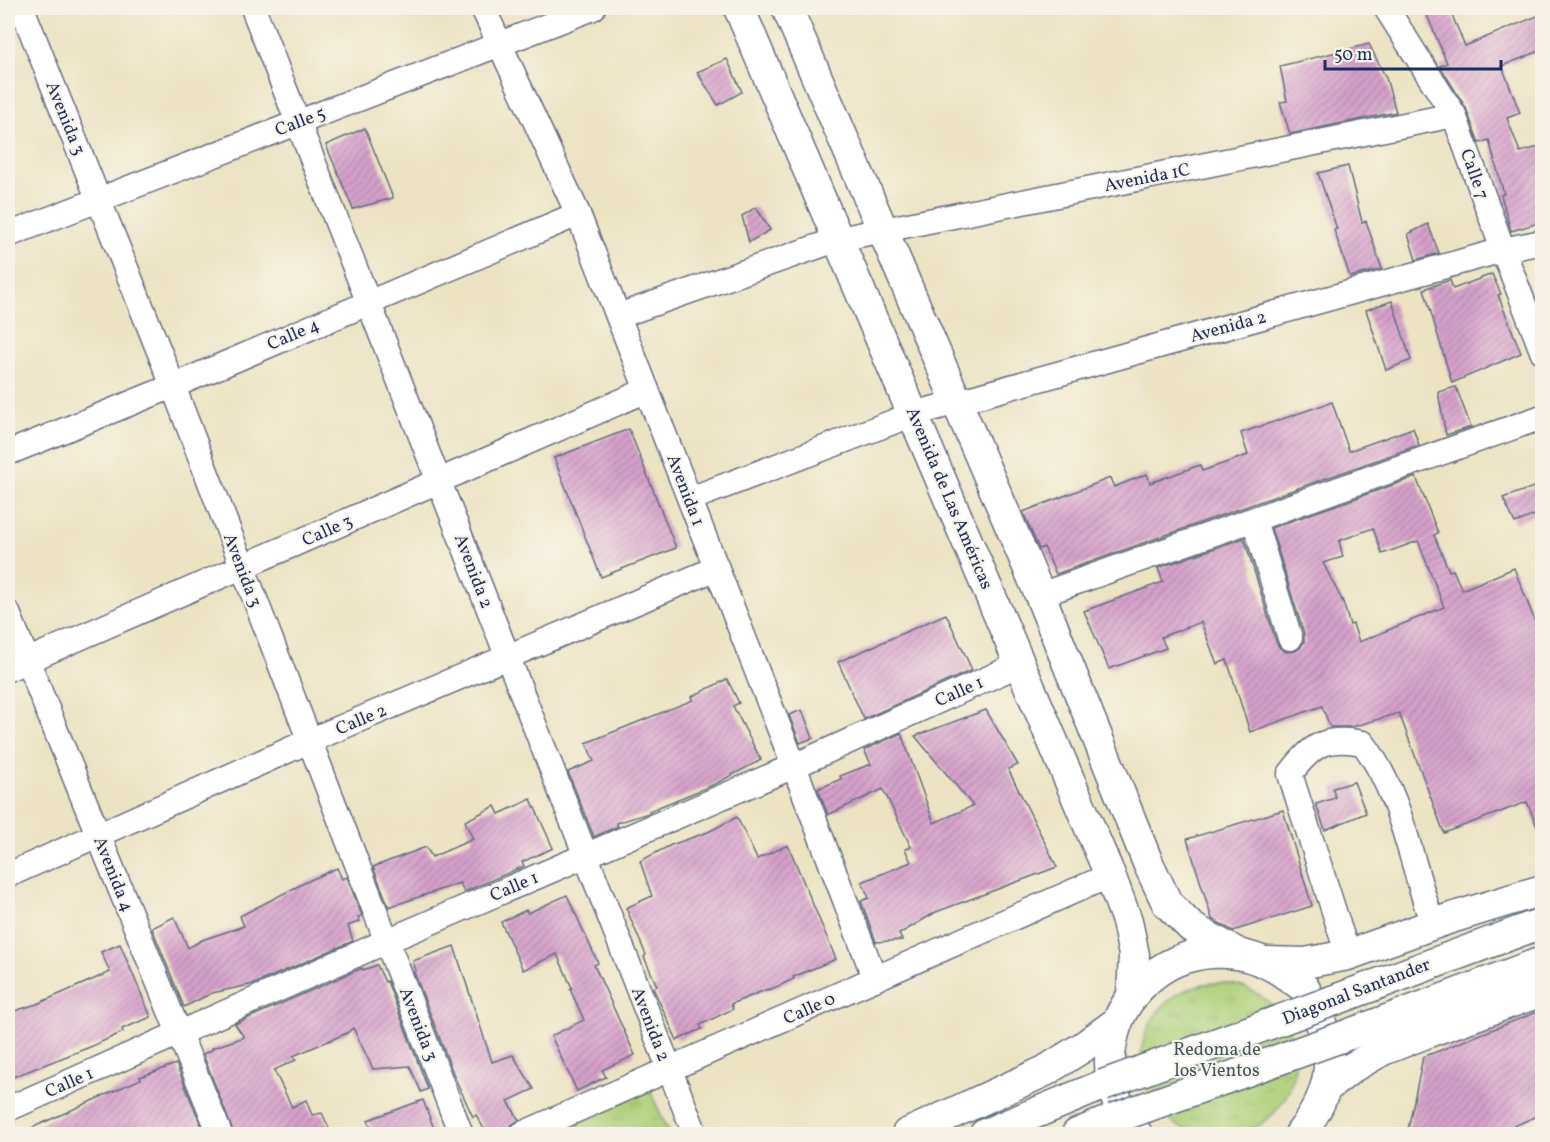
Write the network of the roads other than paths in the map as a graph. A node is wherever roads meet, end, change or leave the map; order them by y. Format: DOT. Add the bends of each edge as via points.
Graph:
graph roads {
  1 [pos="22,8"];
  2 [pos="253,8"];
  3 [pos="483,8"];
  4 [pos="592,8"];
  5 [pos="739,8"];
  6 [pos="786,8"];
  7 [pos="1386,8"];
  8 [pos="499,44"];
  9 [pos="1454,115"];
  10 [pos="299,122"];
  11 [pos="99,199"];
  12 [pos="578,214"];
  13 [pos="882,231"];
  14 [pos="8,235"];
  15 [pos="839,239"];
  16 [pos="1542,242"];
  17 [pos="1503,250"];
  18 [pos="369,302"];
  19 [pos="618,316"];
  20 [pos="1542,351"];
  21 [pos="173,386"];
  22 [pos="647,390"];
  23 [pos="955,401"];
  24 [pos="914,414"];
  25 [pos="1542,417"];
  26 [pos="8,453"];
  27 [pos="439,481"];
  28 [pos="690,500"];
  29 [pos="1254,520"];
  30 [pos="242,567"];
  31 [pos="717,568"];
  32 [pos="1040,595"];
  33 [pos="8,613"];
  34 [pos="1290,638"];
  35 [pos="508,657"];
  36 [pos="1020,664"];
  37 [pos="17,665"];
  38 [pos="309,741"];
  39 [pos="794,766"];
  40 [pos="98,835"];
  41 [pos="585,855"];
  42 [pos="8,874"];
  43 [pos="1097,881"];
  44 [pos="1542,890"];
  45 [pos="1542,923"];
  46 [pos="1432,925"];
  47 [pos="387,941"];
  48 [pos="1237,953"];
  49 [pos="1348,955"];
  50 [pos="1266,962"];
  51 [pos="1542,962"];
  52 [pos="875,979"];
  53 [pos="1542,991"];
  54 [pos="1132,995"];
  55 [pos="1117,1022"];
  56 [pos="179,1034"];
  57 [pos="669,1069"];
  58 [pos="8,1109"];
  59 [pos="1316,1118"];
  60 [pos="1125,1127"];
  61 [pos="220,1134"];
  62 [pos="461,1134"];
  63 [pos="522,1134"];
  64 [pos="695,1134"];
  65 [pos="907,1134"];
  66 [pos="985,1134"];
  67 [pos="1077,1134"];
  1 -- 11 [label="street, Avenida 3"];
  2 -- 10 [label="street, Avenida 2"];
  3 -- 8 [label="street, Avenida 1"];
  4 -- 8 [label="street, Calle 5"];
  5 -- 15 [label="main road, Avenida de Las Américas"];
  6 -- 13 [label="main road"];
  7 -- 9 [label="street, Calle 7"];
  8 -- 10 [label="street, Calle 5"];
  8 -- 12 [label="street, Avenida 1"];
  9 -- 13 [label="street, Avenida 1C"];
  9 -- 17 [label="street, Calle 7"];
  10 -- 11 [label="street, Calle 5"];
  10 -- 18 [label="street, Avenida 2"];
  11 -- 14 [label="street, Calle 5"];
  11 -- 21 [label="street, Avenida 3"];
  12 -- 18 [label="street, Calle 4"];
  12 -- 19 [label="street, Avenida 1"];
  13 -- 15 [label="street, Avenida 1C"];
  13 -- 23 [label="main road"];
  15 -- 19 [label="street, Avenida 1C"];
  15 -- 24 [label="main road, Avenida de Las Américas"];
  16 -- 17 [label="street, Avenida 2"];
  17 -- 20 [label="street, Calle 7"];
  17 -- 23 [label="street, Avenida 2"];
  18 -- 21 [label="street, Calle 4"];
  18 -- 27 [label="street, Avenida 2"];
  19 -- 22 [label="street, Avenida 1"];
  21 -- 26 [label="street, Calle 4"];
  21 -- 30 [label="street, Avenida 3"];
  22 -- 27 [label="street, Calle 3"];
  22 -- 28 [label="street, Avenida 1"];
  23 -- 24 [label="street, Avenida 2"];
  23 -- 32 [label="main road"];
  24 -- 28 [label="street, Avenida 2"];
  24 -- 36 [label="main road, Avenida de Las Américas"];
  25 -- 29 [label="street"];
  27 -- 30 [label="street, Calle 3"];
  27 -- 35 [label="street, Avenida 2"];
  28 -- 31 [label="street, Avenida 1"];
  29 -- 32 [label="street"];
  29 -- 34 [label="street"];
  30 -- 37 [label="street, Calle 3"];
  30 -- 38 [label="street, Avenida 3"];
  31 -- 35 [label="street, Calle 2"];
  31 -- 39 [label="street, Avenida 1"];
  32 -- 48 [label="main road" via="1167,903 1191,927"];
  33 -- 37 [label="street, Avenida 4"];
  35 -- 38 [label="street, Calle 2"];
  35 -- 41 [label="street, Avenida 2"];
  36 -- 39 [label="street, Calle 1"];
  36 -- 54 [label="main road, Avenida de Las Américas" via="1127,921 1134,956"];
  37 -- 40 [label="street, Avenida 4"];
  38 -- 40 [label="street, Calle 2"];
  38 -- 47 [label="street, Avenida 3"];
  39 -- 41 [label="street, Calle 1"];
  39 -- 52 [label="street, Avenida 1"];
  40 -- 42 [label="street, Calle 2"];
  40 -- 56 [label="street, Avenida 4"];
  41 -- 47 [label="street, Calle 1"];
  41 -- 57 [label="street, Avenida 2"];
  43 -- 52 [label="street, Calle 0"];
  44 -- 46 [label="main road"];
  45 -- 66 [label="main road, Diagonal Santander, bridge" via="1103,1084"];
  46 -- 49 [label="main road"];
  46 -- 49 [label="street" via="1378,763 1363,743 1342,739 1322,744 1307,753 1290,774"];
  47 -- 56 [label="street, Calle 1"];
  47 -- 62 [label="street, Avenida 3"];
  48 -- 50 [label="main road"];
  48 -- 54 [label="main road" via="1208,953 1179,960 1153,974"];
  49 -- 50 [label="main road" via="1305,963"];
  50 -- 59 [label="main road" via="1304,988 1324,1028 1330,1058"];
  51 -- 60 [label="main road, Diagonal Santander, bridge"];
  52 -- 57 [label="street, Calle 0"];
  53 -- 59 [label="main road" via="1383,1050 1353,1067"];
  54 -- 55 [label="main road"];
  55 -- 60 [label="main road" via="1110,1047 1110,1073 1115,1098 1127,1121"];
  55 -- 65 [label="main road" via="1046,1071"];
  56 -- 58 [label="street, Calle 1"];
  56 -- 61 [label="street, Avenida 4"];
  57 -- 63 [label="street, Calle 0"];
  57 -- 64 [label="street, Avenida 2"];
  60 -- 67 [label="main road, Diagonal Santander"];
}
